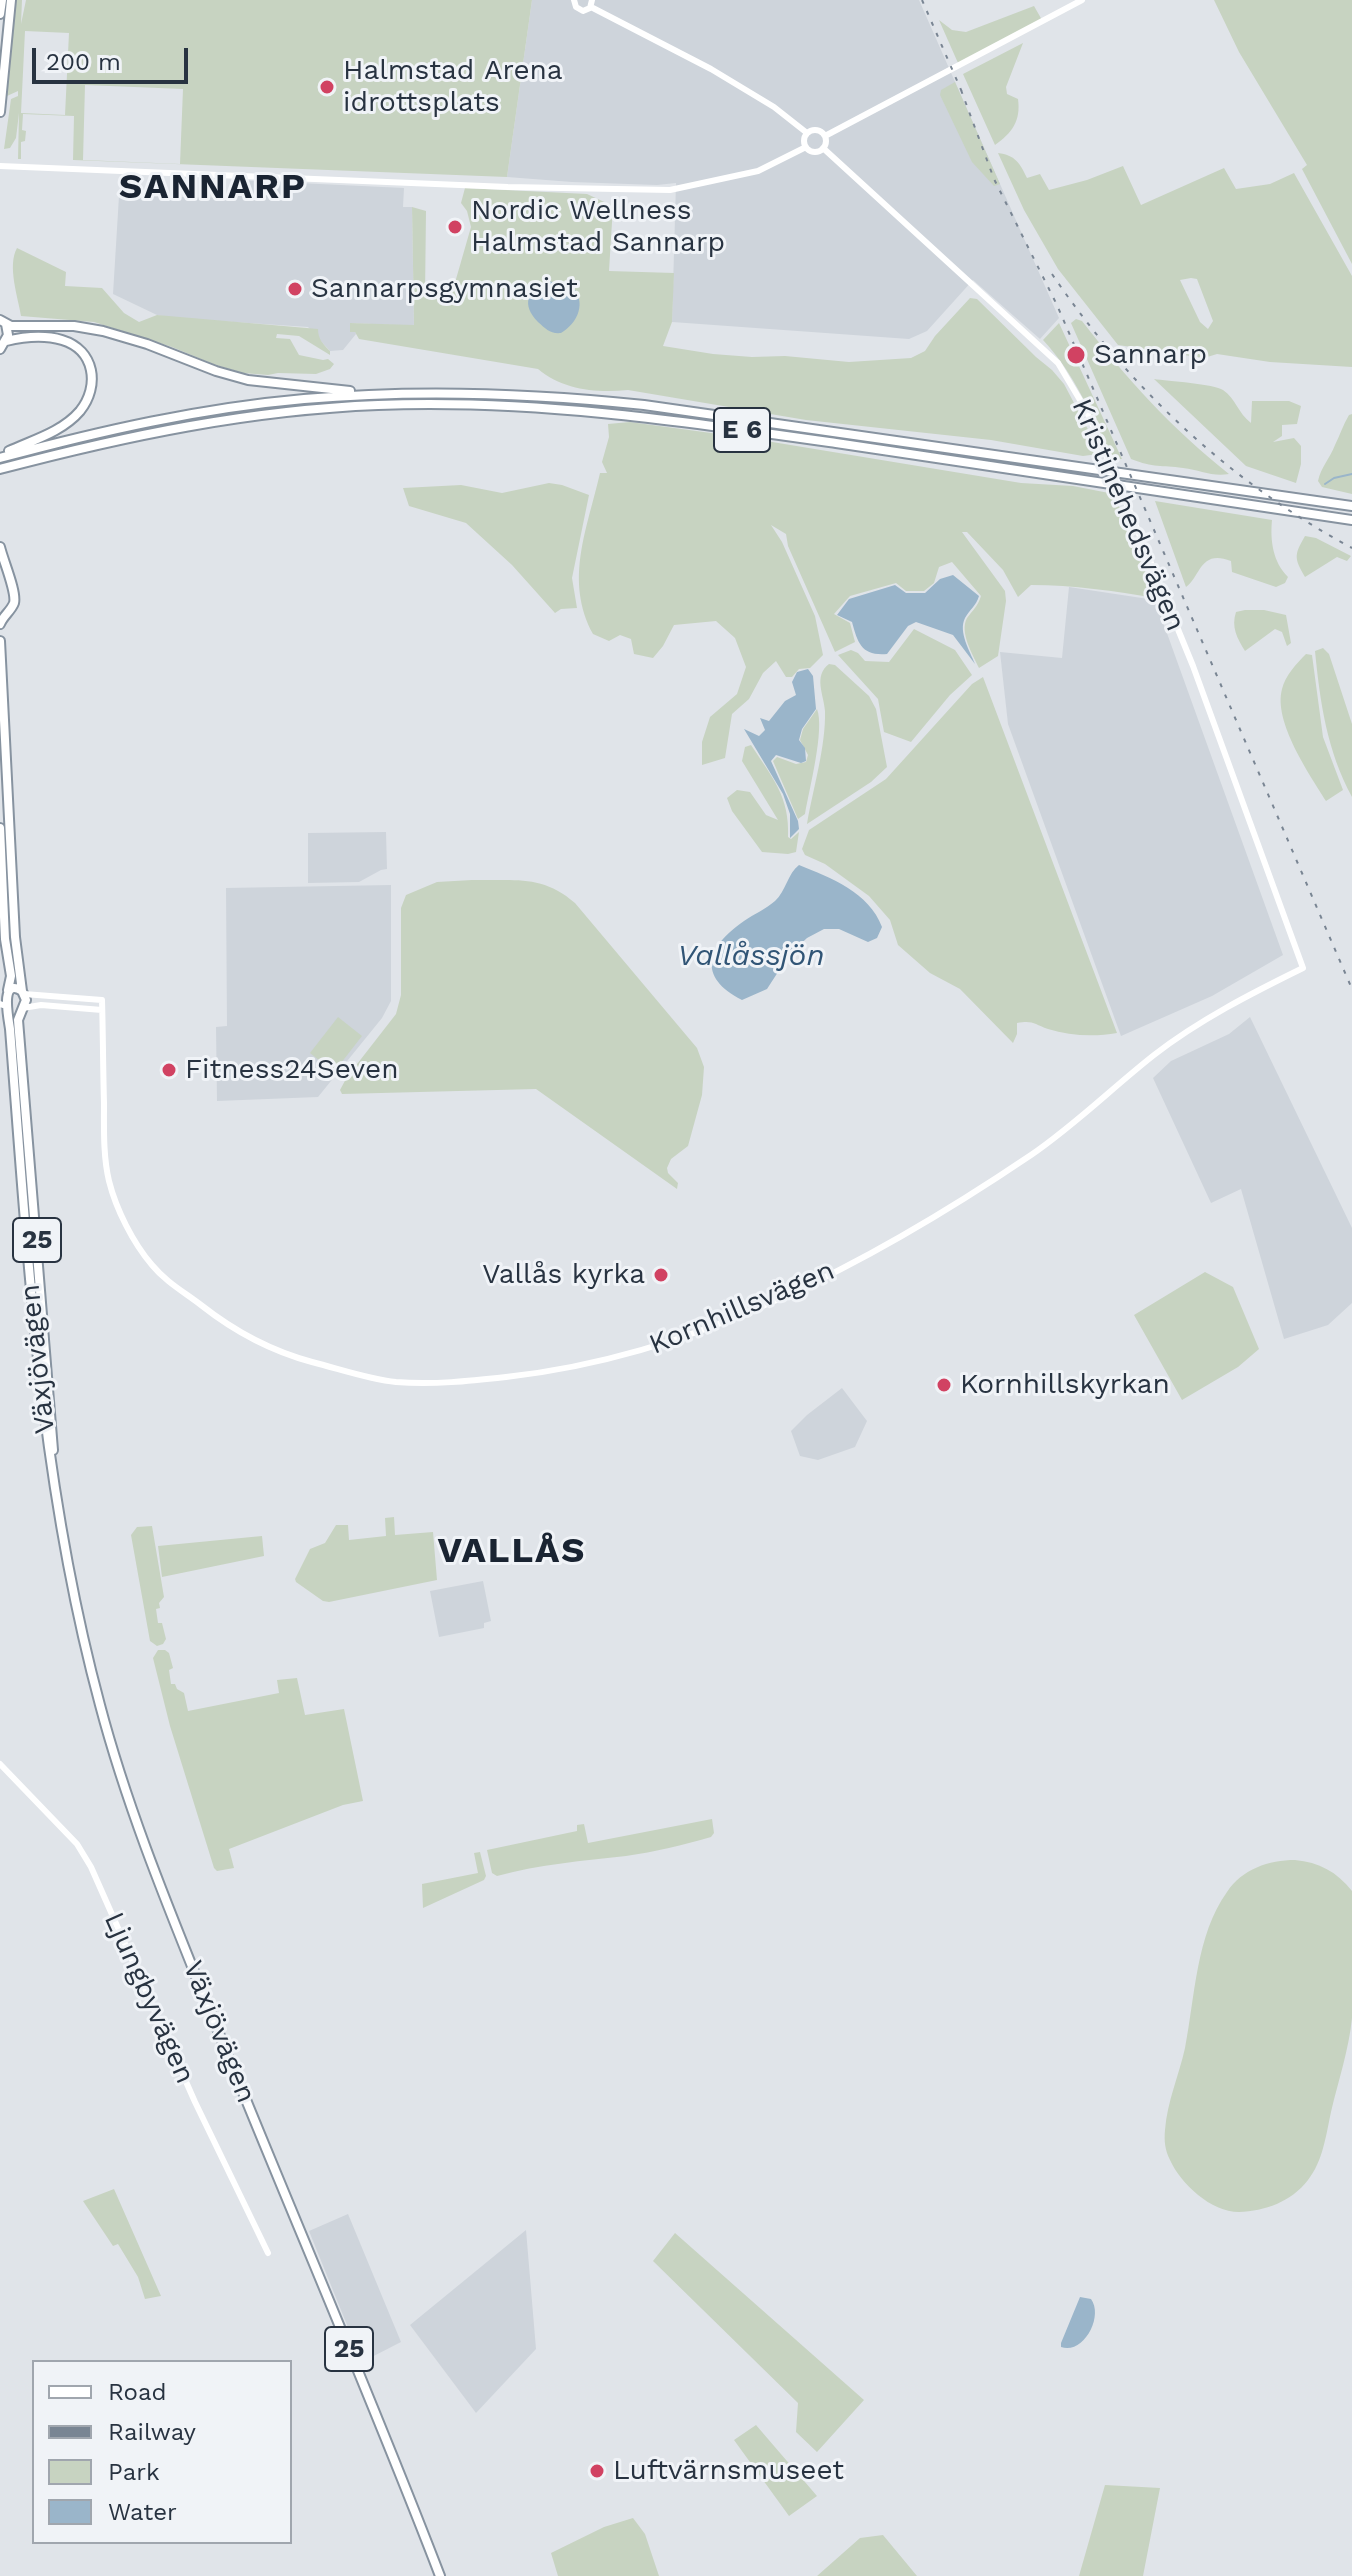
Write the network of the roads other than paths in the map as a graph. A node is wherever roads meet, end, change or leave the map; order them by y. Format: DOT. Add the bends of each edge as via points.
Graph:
graph roads {
  1 [pos="2,0"];
  2 [pos="11,0"];
  3 [pos="574,0"];
  4 [pos="1082,0"];
  5 [pos="592,3"];
  6 [pos="0,14"];
  7 [pos="0,112"];
  8 [pos="807,133"];
  9 [pos="825,136"];
  10 [pos="806,147"];
  11 [pos="823,148"];
  12 [pos="0,166"];
  13 [pos="2,320"];
  14 [pos="2,345"];
  15 [pos="378,394"];
  16 [pos="0,456"];
  17 [pos="0,469"];
  18 [pos="1352,506"];
  19 [pos="1352,520"];
  20 [pos="0,547"];
  21 [pos="0,578"];
  22 [pos="11,586"];
  23 [pos="1,619"];
  24 [pos="0,641"];
  25 [pos="0,828"];
  26 [pos="1303,968"];
  27 [pos="5,991"];
  28 [pos="23,992"];
  29 [pos="2,1006"];
  30 [pos="22,1009"];
  31 [pos="102,1010"];
  32 [pos="53,1471"];
  33 [pos="0,1764"];
  34 [pos="268,2253"];
  35 [pos="440,2576"];
  1 -- 6 [label="highway"];
  2 -- 7 [label="highway"];
  3 -- 5 [label="street" via="585,11"];
  4 -- 9 [label="street"];
  5 -- 8 [label="street" via="774,107"];
  8 -- 9 [label="street" via="817,130"];
  8 -- 10 [label="street"];
  9 -- 11 [label="street"];
  10 -- 11 [label="street" via="814,152"];
  10 -- 12 [label="street" via="758,171 670,190"];
  11 -- 26 [label="street, Kristinehedsvägen, bridge" via="1058,363 1086,410 1193,666"];
  13 -- 14 [label="highway" via="8,333"];
  13 -- 15 [label="highway" via="16,327 103,331 248,380"];
  14 -- 16 [label="highway" via="40,337 66,341 85,356 93,382 86,402 69,421"];
  15 -- 16 [label="highway, E 6" via="196,413"];
  15 -- 18 [label="highway, E 6" via="508,394 644,405"];
  17 -- 19 [label="highway, E 6" via="99,443 239,417 366,406 491,404 643,416"];
  20 -- 22 [label="highway"];
  21 -- 22 [label="highway"];
  22 -- 23 [label="highway" via="14,602"];
  24 -- 28 [label="highway, Växjövägen / 25" via="15,937"];
  25 -- 27 [label="highway, Växjövägen / 25" via="11,976"];
  26 -- 31 [label="street, Kornhillsvägen" via="1194,1027 1043,1146 966,1197 785,1296 648,1349 575,1368 451,1383 369,1377 282,1353 223,1322 150,1263 110,1182"];
  27 -- 28 [label="highway"];
  27 -- 29 [label="highway, Växjövägen / 25"];
  28 -- 30 [label="highway, Växjövägen / 25"];
  28 -- 31 [label="street, Kornhillsvägen" via="102,1000"];
  29 -- 30 [label="highway" via="12,1013"];
  29 -- 32 [label="highway, Växjövägen / 25" via="10,1029 24,1231"];
  30 -- 31 [label="street" via="37,1005"];
  30 -- 32 [label="highway, Växjövägen / 25" via="18,1020"];
  32 -- 35 [label="highway, Växjövägen / 25" via="84,1643 139,1827"];
  33 -- 34 [label="street, Ljungbyvägen" via="71,1837 91,1867"];
}
